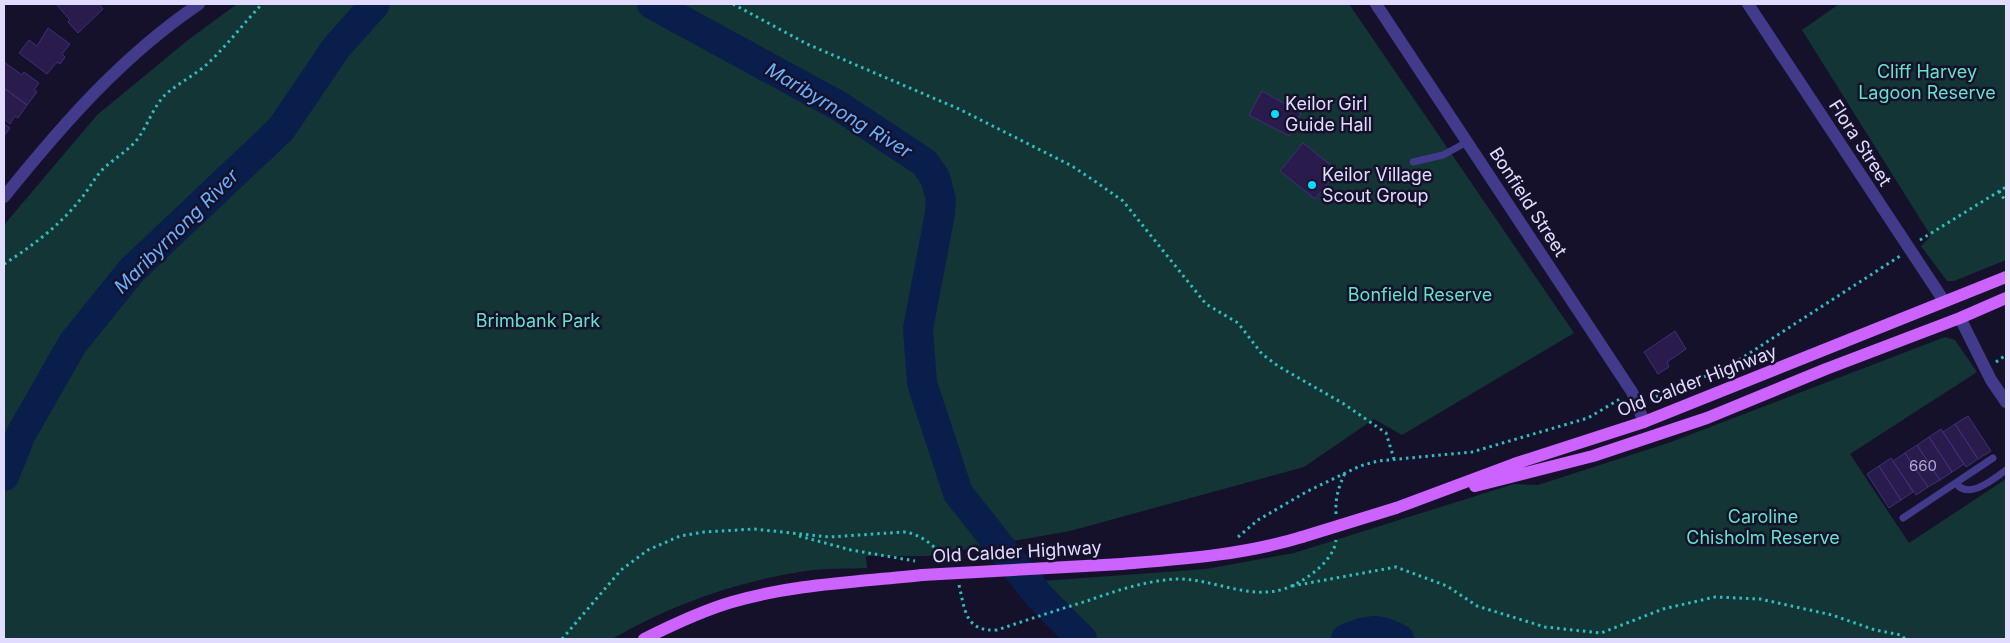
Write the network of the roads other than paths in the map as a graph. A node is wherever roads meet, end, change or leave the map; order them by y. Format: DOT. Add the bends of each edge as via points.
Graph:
graph roads {
  1 [pos="199,4"];
  2 [pos="1376,4"];
  3 [pos="1748,4"];
  4 [pos="1467,142"];
  5 [pos="1413,162"];
  6 [pos="4,197"];
  7 [pos="2006,277"];
  8 [pos="2006,298"];
  9 [pos="1944,301"];
  10 [pos="1960,318"];
  11 [pos="2006,402"];
  12 [pos="1644,422"];
  13 [pos="1651,437"];
  14 [pos="1993,458"];
  15 [pos="2006,470"];
  16 [pos="1956,483"];
  17 [pos="1396,508"];
  18 [pos="1903,518"];
  19 [pos="644,639"];
  1 -- 6 [label="street" via="151,39 107,80 51,139"];
  2 -- 4 [label="street, Bonfield Street"];
  3 -- 9 [label="street, Flora Street"];
  4 -- 5 [label="lane" via="1443,155"];
  4 -- 12 [label="street, Bonfield Street" via="1635,398"];
  7 -- 9 [label="main road, Old Calder Highway"];
  8 -- 10 [label="main road, Old Calder Highway"];
  9 -- 10 [label="main road"];
  9 -- 12 [label="main road, Old Calder Highway"];
  10 -- 11 [label="street" via="1991,380"];
  10 -- 13 [label="main road, Old Calder Highway"];
  12 -- 13 [label="main road"];
  12 -- 17 [label="main road, Old Calder Highway" via="1514,464"];
  13 -- 17 [label="main road, Old Calder Highway" via="1593,456"];
  14 -- 16 [label="lane"];
  15 -- 16 [label="lane" via="1978,487 1962,488"];
  16 -- 18 [label="lane"];
  17 -- 19 [label="main road, Old Calder Highway, bridge" via="1275,545 1228,554 1122,564 922,575 791,590 732,602"];
}
